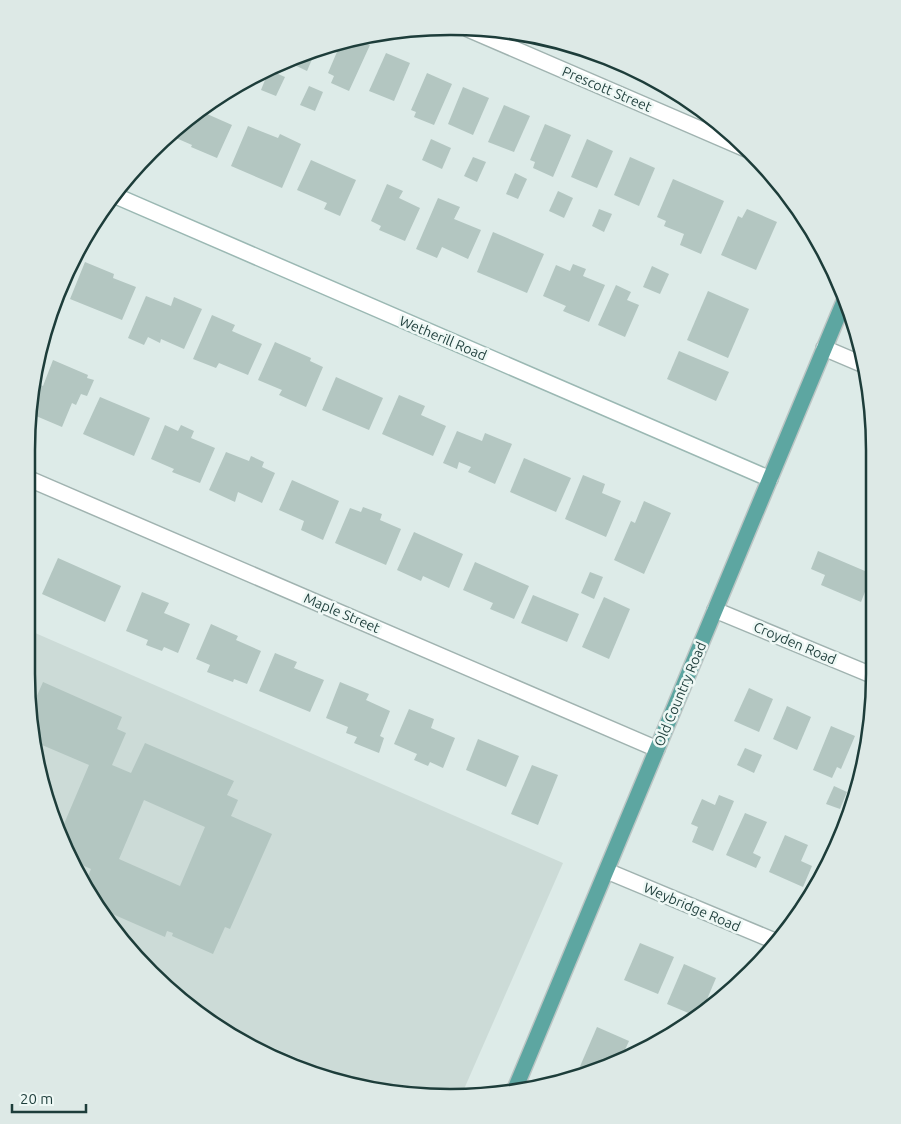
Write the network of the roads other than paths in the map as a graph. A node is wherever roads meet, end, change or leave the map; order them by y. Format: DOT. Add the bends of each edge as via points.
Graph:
graph roads {
  1 [pos="486,37"];
  2 [pos="727,141"];
  3 [pos="121,198"];
  4 [pos="841,309"];
  5 [pos="824,348"];
  6 [pos="856,362"];
  7 [pos="770,479"];
  8 [pos="35,481"];
  9 [pos="715,610"];
  10 [pos="866,673"];
  11 [pos="657,749"];
  12 [pos="607,871"];
  13 [pos="770,939"];
  14 [pos="517,1083"];
  1 -- 2 [label="street, Prescott Street"];
  3 -- 7 [label="street, Wetherill Road"];
  4 -- 5 [label="main road, Old Country Road"];
  5 -- 6 [label="street"];
  5 -- 7 [label="main road, Old Country Road"];
  7 -- 9 [label="main road, Old Country Road"];
  8 -- 11 [label="street, Maple Street"];
  9 -- 10 [label="street, Croyden Road"];
  9 -- 11 [label="main road, Old Country Road"];
  11 -- 12 [label="main road, Old Country Road"];
  12 -- 13 [label="street, Weybridge Road"];
  12 -- 14 [label="main road, Old Country Road"];
}
